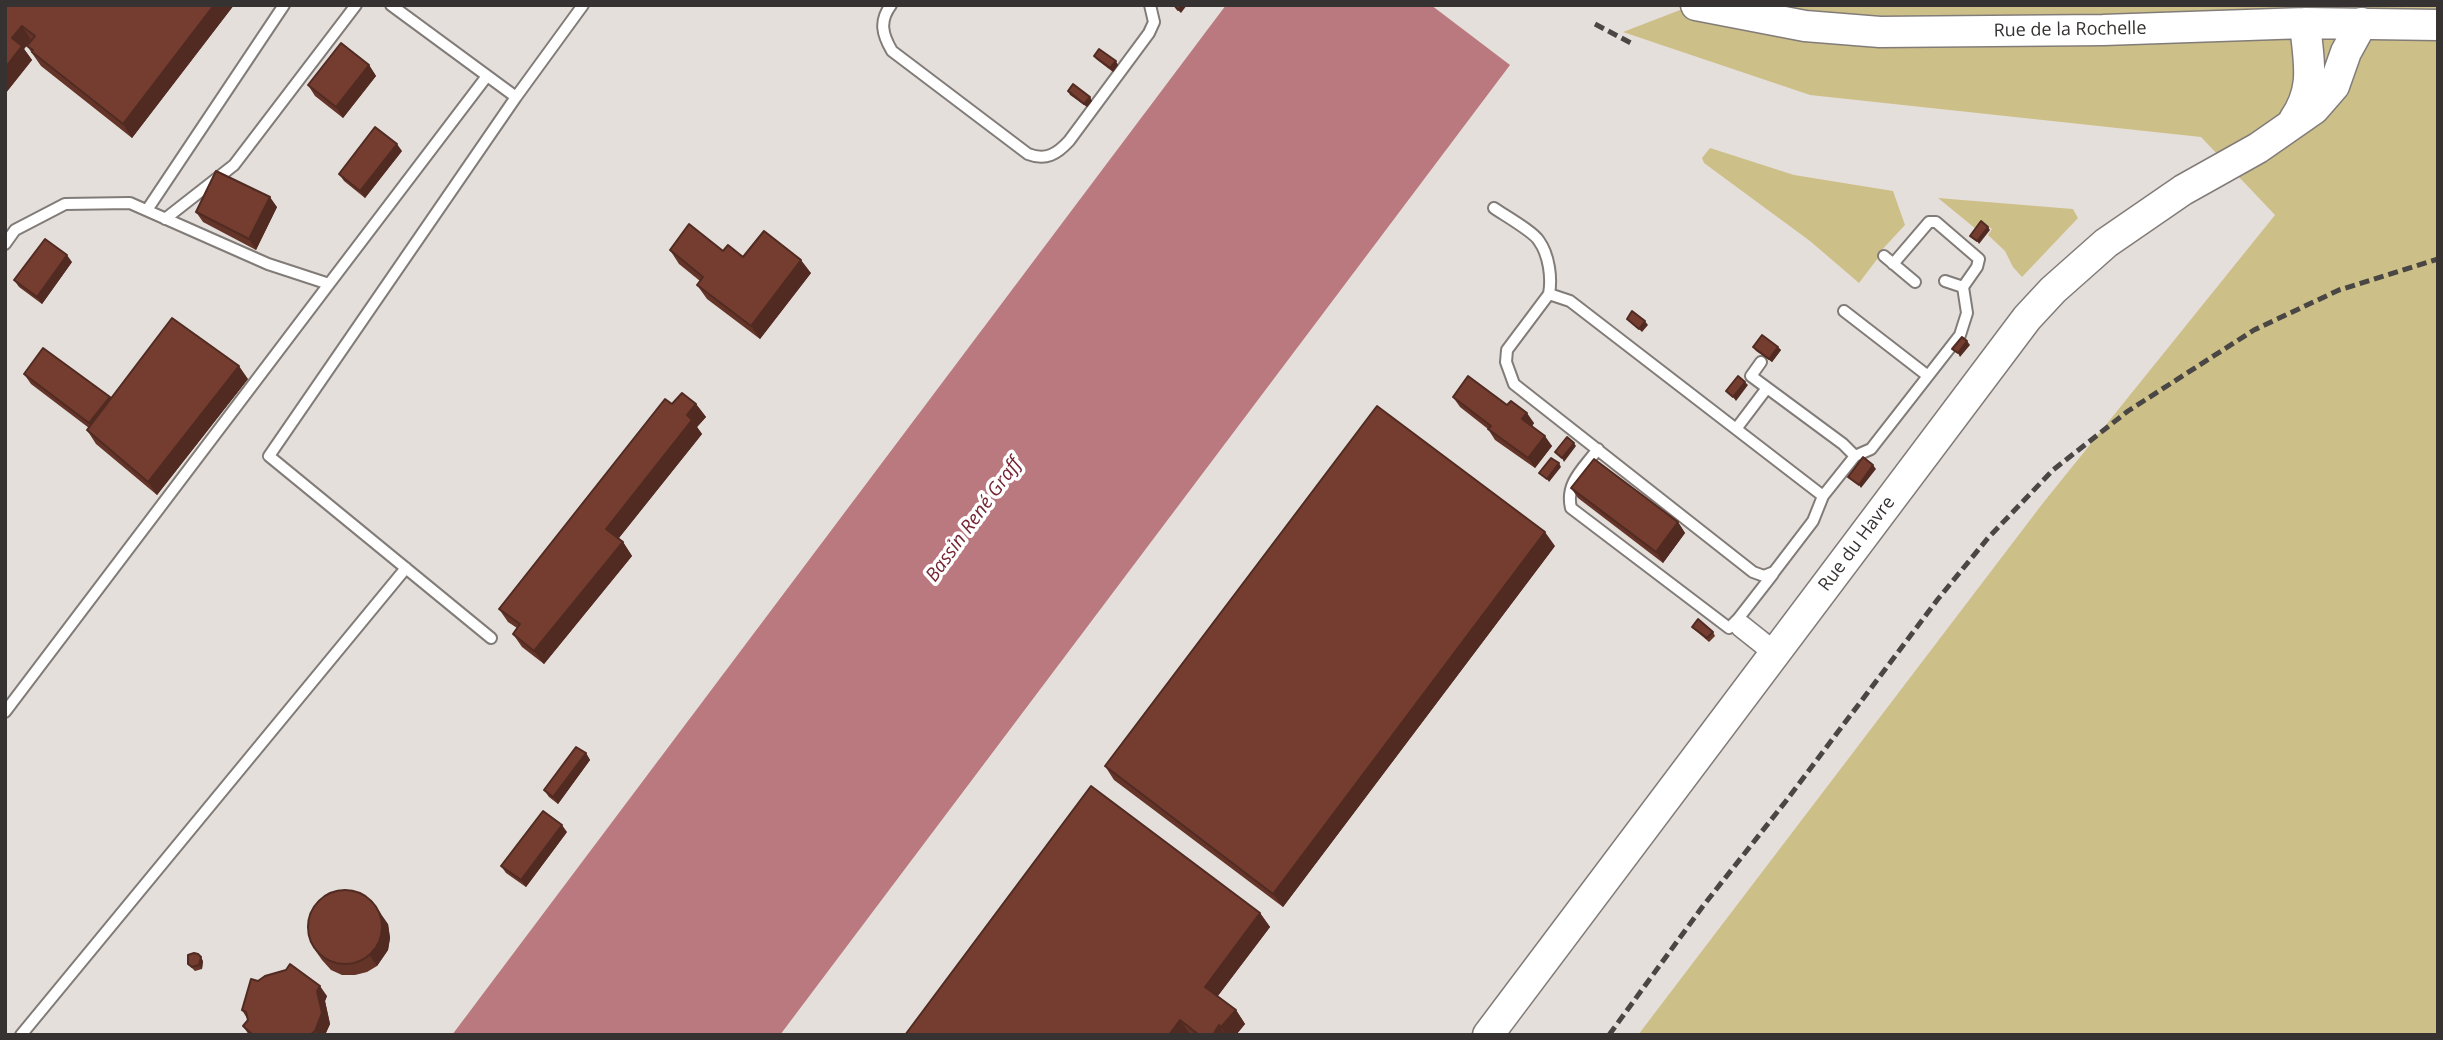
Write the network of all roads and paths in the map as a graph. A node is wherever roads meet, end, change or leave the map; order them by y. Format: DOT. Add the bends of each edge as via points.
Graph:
graph roads {
  1 [pos="284,5"];
  2 [pos="356,5"];
  3 [pos="391,5"];
  4 [pos="583,5"];
  5 [pos="891,5"];
  6 [pos="1150,5"];
  7 [pos="1700,6"];
  8 [pos="2305,23"];
  9 [pos="2362,23"];
  10 [pos="2438,25"];
  11 [pos="487,76"];
  12 [pos="516,97"];
  13 [pos="2292,123"];
  14 [pos="1494,208"];
  15 [pos="147,211"];
  16 [pos="165,219"];
  17 [pos="5,244"];
  18 [pos="1945,281"];
  19 [pos="1915,282"];
  20 [pos="329,284"];
  21 [pos="1964,287"];
  22 [pos="1549,294"];
  23 [pos="1844,311"];
  24 [pos="1761,362"];
  25 [pos="1928,376"];
  26 [pos="1767,388"];
  27 [pos="1736,429"];
  28 [pos="1598,449"];
  29 [pos="1855,456"];
  30 [pos="1823,496"];
  31 [pos="406,568"];
  32 [pos="1774,572"];
  33 [pos="1738,624"];
  34 [pos="491,638"];
  35 [pos="1775,653"];
  36 [pos="5,712"];
  37 [pos="21,1035"];
  38 [pos="1488,1035"];
  1 -- 15 [label="lane"];
  2 -- 16 [label="lane" via="234,165"];
  3 -- 11 [label="lane"];
  4 -- 12 [label="lane"];
  5 -- 6 [label="lane" via="882,25 891,51 1038,158 1059,152 1069,141 1149,33 1153,22"];
  7 -- 8 [label="main road, Rue de la Rochelle" via="1805,26 1880,32"];
  8 -- 9 [label="main road, Rue de la Rochelle"];
  8 -- 13 [label="main road, Rue du Havre" via="2310,82 2308,97"];
  9 -- 10 [label="main road, Rue de la Rochelle"];
  9 -- 13 [label="main road, Rue du Havre" via="2334,86 2314,109"];
  11 -- 12 [label="lane"];
  11 -- 20 [label="lane"];
  12 -- 31 [label="lane" via="269,456"];
  13 -- 35 [label="main road, Rue du Havre" via="2106,243 2053,289"];
  14 -- 22 [label="lane" via="1539,240 1549,268"];
  15 -- 16 [label="lane"];
  15 -- 17 [label="lane" via="130,203 65,204 15,230"];
  16 -- 20 [label="lane" via="268,264"];
  18 -- 21 [label="lane"];
  19 -- 21 [label="lane" via="1888,260 1929,222 1936,222 1979,259"];
  20 -- 36 [label="lane"];
  21 -- 25 [label="lane" via="1967,313 1960,335"];
  22 -- 27 [label="lane" via="1570,302"];
  22 -- 28 [label="lane" via="1507,350 1509,375 1514,384"];
  23 -- 25 [label="lane"];
  24 -- 26 [label="lane" via="1751,376"];
  25 -- 29 [label="lane" via="1871,449"];
  26 -- 27 [label="lane"];
  26 -- 29 [label="lane"];
  27 -- 30 [label="lane"];
  28 -- 32 [label="lane" via="1753,572 1764,576"];
  28 -- 33 [label="lane" via="1570,488 1571,508 1729,628"];
  29 -- 30 [label="lane"];
  30 -- 32 [label="lane" via="1812,521"];
  31 -- 34 [label="lane"];
  31 -- 37 [label="lane"];
  32 -- 33 [label="lane"];
  33 -- 35 [label="street"];
  35 -- 38 [label="main road, Rue du Havre"];
}
